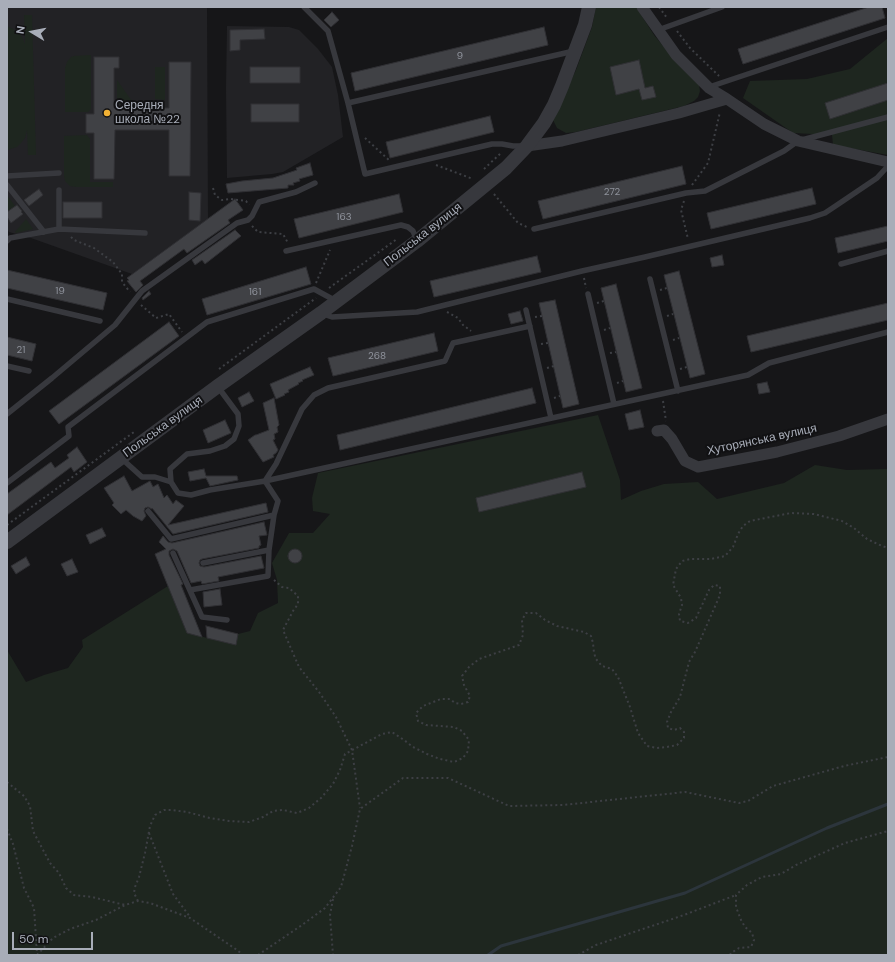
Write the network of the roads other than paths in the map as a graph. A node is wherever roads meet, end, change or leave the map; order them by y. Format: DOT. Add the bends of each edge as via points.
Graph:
graph roads {
  1 [pos="304,7"];
  2 [pos="589,7"];
  3 [pos="642,7"];
  4 [pos="722,7"];
  5 [pos="888,27"];
  6 [pos="658,30"];
  7 [pos="576,50"];
  8 [pos="709,88"];
  9 [pos="727,99"];
  10 [pos="348,102"];
  11 [pos="888,117"];
  12 [pos="798,140"];
  13 [pos="527,146"];
  14 [pos="888,162"];
  15 [pos="888,166"];
  16 [pos="59,173"];
  17 [pos="7,176"];
  18 [pos="315,183"];
  19 [pos="7,185"];
  20 [pos="59,190"];
  21 [pos="62,229"];
  22 [pos="534,229"];
  23 [pos="44,232"];
  24 [pos="145,233"];
  25 [pos="7,241"];
  26 [pos="417,241"];
  27 [pos="286,251"];
  28 [pos="888,252"];
  29 [pos="841,264"];
  30 [pos="650,279"];
  31 [pos="588,294"];
  32 [pos="7,299"];
  33 [pos="336,301"];
  34 [pos="526,310"];
  35 [pos="321,313"];
  36 [pos="100,321"];
  37 [pos="530,326"];
  38 [pos="888,332"];
  39 [pos="7,366"];
  40 [pos="29,371"];
  41 [pos="218,386"];
  42 [pos="678,390"];
  43 [pos="614,404"];
  44 [pos="7,414"];
  45 [pos="551,418"];
  46 [pos="888,419"];
  47 [pos="657,431"];
  48 [pos="121,458"];
  49 [pos="265,481"];
  50 [pos="171,482"];
  51 [pos="7,483"];
  52 [pos="148,511"];
  53 [pos="274,515"];
  54 [pos="7,542"];
  55 [pos="269,550"];
  56 [pos="173,553"];
  57 [pos="203,563"];
  58 [pos="190,590"];
  59 [pos="227,620"];
  1 -- 10 [label="lane" via="328,31"];
  2 -- 7 [label="street, Польська вулиця"];
  3 -- 6 [label="street"];
  4 -- 6 [label="lane"];
  5 -- 8 [label="lane"];
  6 -- 8 [label="street" via="676,55"];
  7 -- 10 [label="lane"];
  7 -- 13 [label="street, Польська вулиця" via="554,105"];
  8 -- 9 [label="street"];
  9 -- 12 [label="street" via="764,124"];
  9 -- 13 [label="street" via="562,141"];
  10 -- 13 [label="lane" via="365,174 492,144"];
  11 -- 12 [label="lane"];
  12 -- 14 [label="street"];
  12 -- 22 [label="lane" via="784,151 705,191 686,193"];
  13 -- 26 [label="street, Польська вулиця" via="506,168"];
  15 -- 35 [label="lane" via="877,178 825,213 810,218 417,312 332,317"];
  16 -- 17 [label="lane"];
  18 -- 44 [label="lane" via="296,192 259,202 248,220 237,223 142,291 115,325"];
  19 -- 23 [label="lane"];
  20 -- 21 [label="lane"];
  21 -- 23 [label="lane"];
  21 -- 24 [label="lane"];
  23 -- 25 [label="lane" via="10,238"];
  26 -- 27 [label="lane" via="413,231 401,225"];
  26 -- 33 [label="street, Польська вулиця"];
  28 -- 29 [label="lane"];
  30 -- 42 [label="lane"];
  31 -- 43 [label="lane"];
  32 -- 36 [label="lane"];
  33 -- 35 [label="street, Польська вулиця"];
  33 -- 51 [label="lane" via="314,290 207,322 68,427 69,436"];
  34 -- 37 [label="lane"];
  35 -- 41 [label="street, Польська вулиця"];
  37 -- 45 [label="lane"];
  37 -- 49 [label="lane" via="453,343 445,361 328,388 314,395 302,409 276,464"];
  38 -- 42 [label="lane" via="769,363 748,375"];
  39 -- 40 [label="lane"];
  41 -- 48 [label="street, Польська вулиця"];
  41 -- 50 [label="lane" via="238,414 239,426 234,439 225,446 210,451 187,454 170,469"];
  42 -- 43 [label="lane"];
  43 -- 45 [label="lane"];
  45 -- 49 [label="lane"];
  46 -- 47 [label="street, Хуторянська вулиця" via="839,436 777,452 698,467 685,461 664,430"];
  48 -- 50 [label="lane" via="142,476"];
  48 -- 54 [label="street, Польська вулиця"];
  49 -- 50 [label="lane" via="191,494 178,493"];
  49 -- 53 [label="lane" via="278,501"];
  52 -- 53 [label="lane" via="170,539"];
  53 -- 55 [label="lane"];
  55 -- 57 [label="lane"];
  55 -- 58 [label="lane" via="268,576"];
  56 -- 58 [label="lane"];
  58 -- 59 [label="lane" via="202,617"];
}
